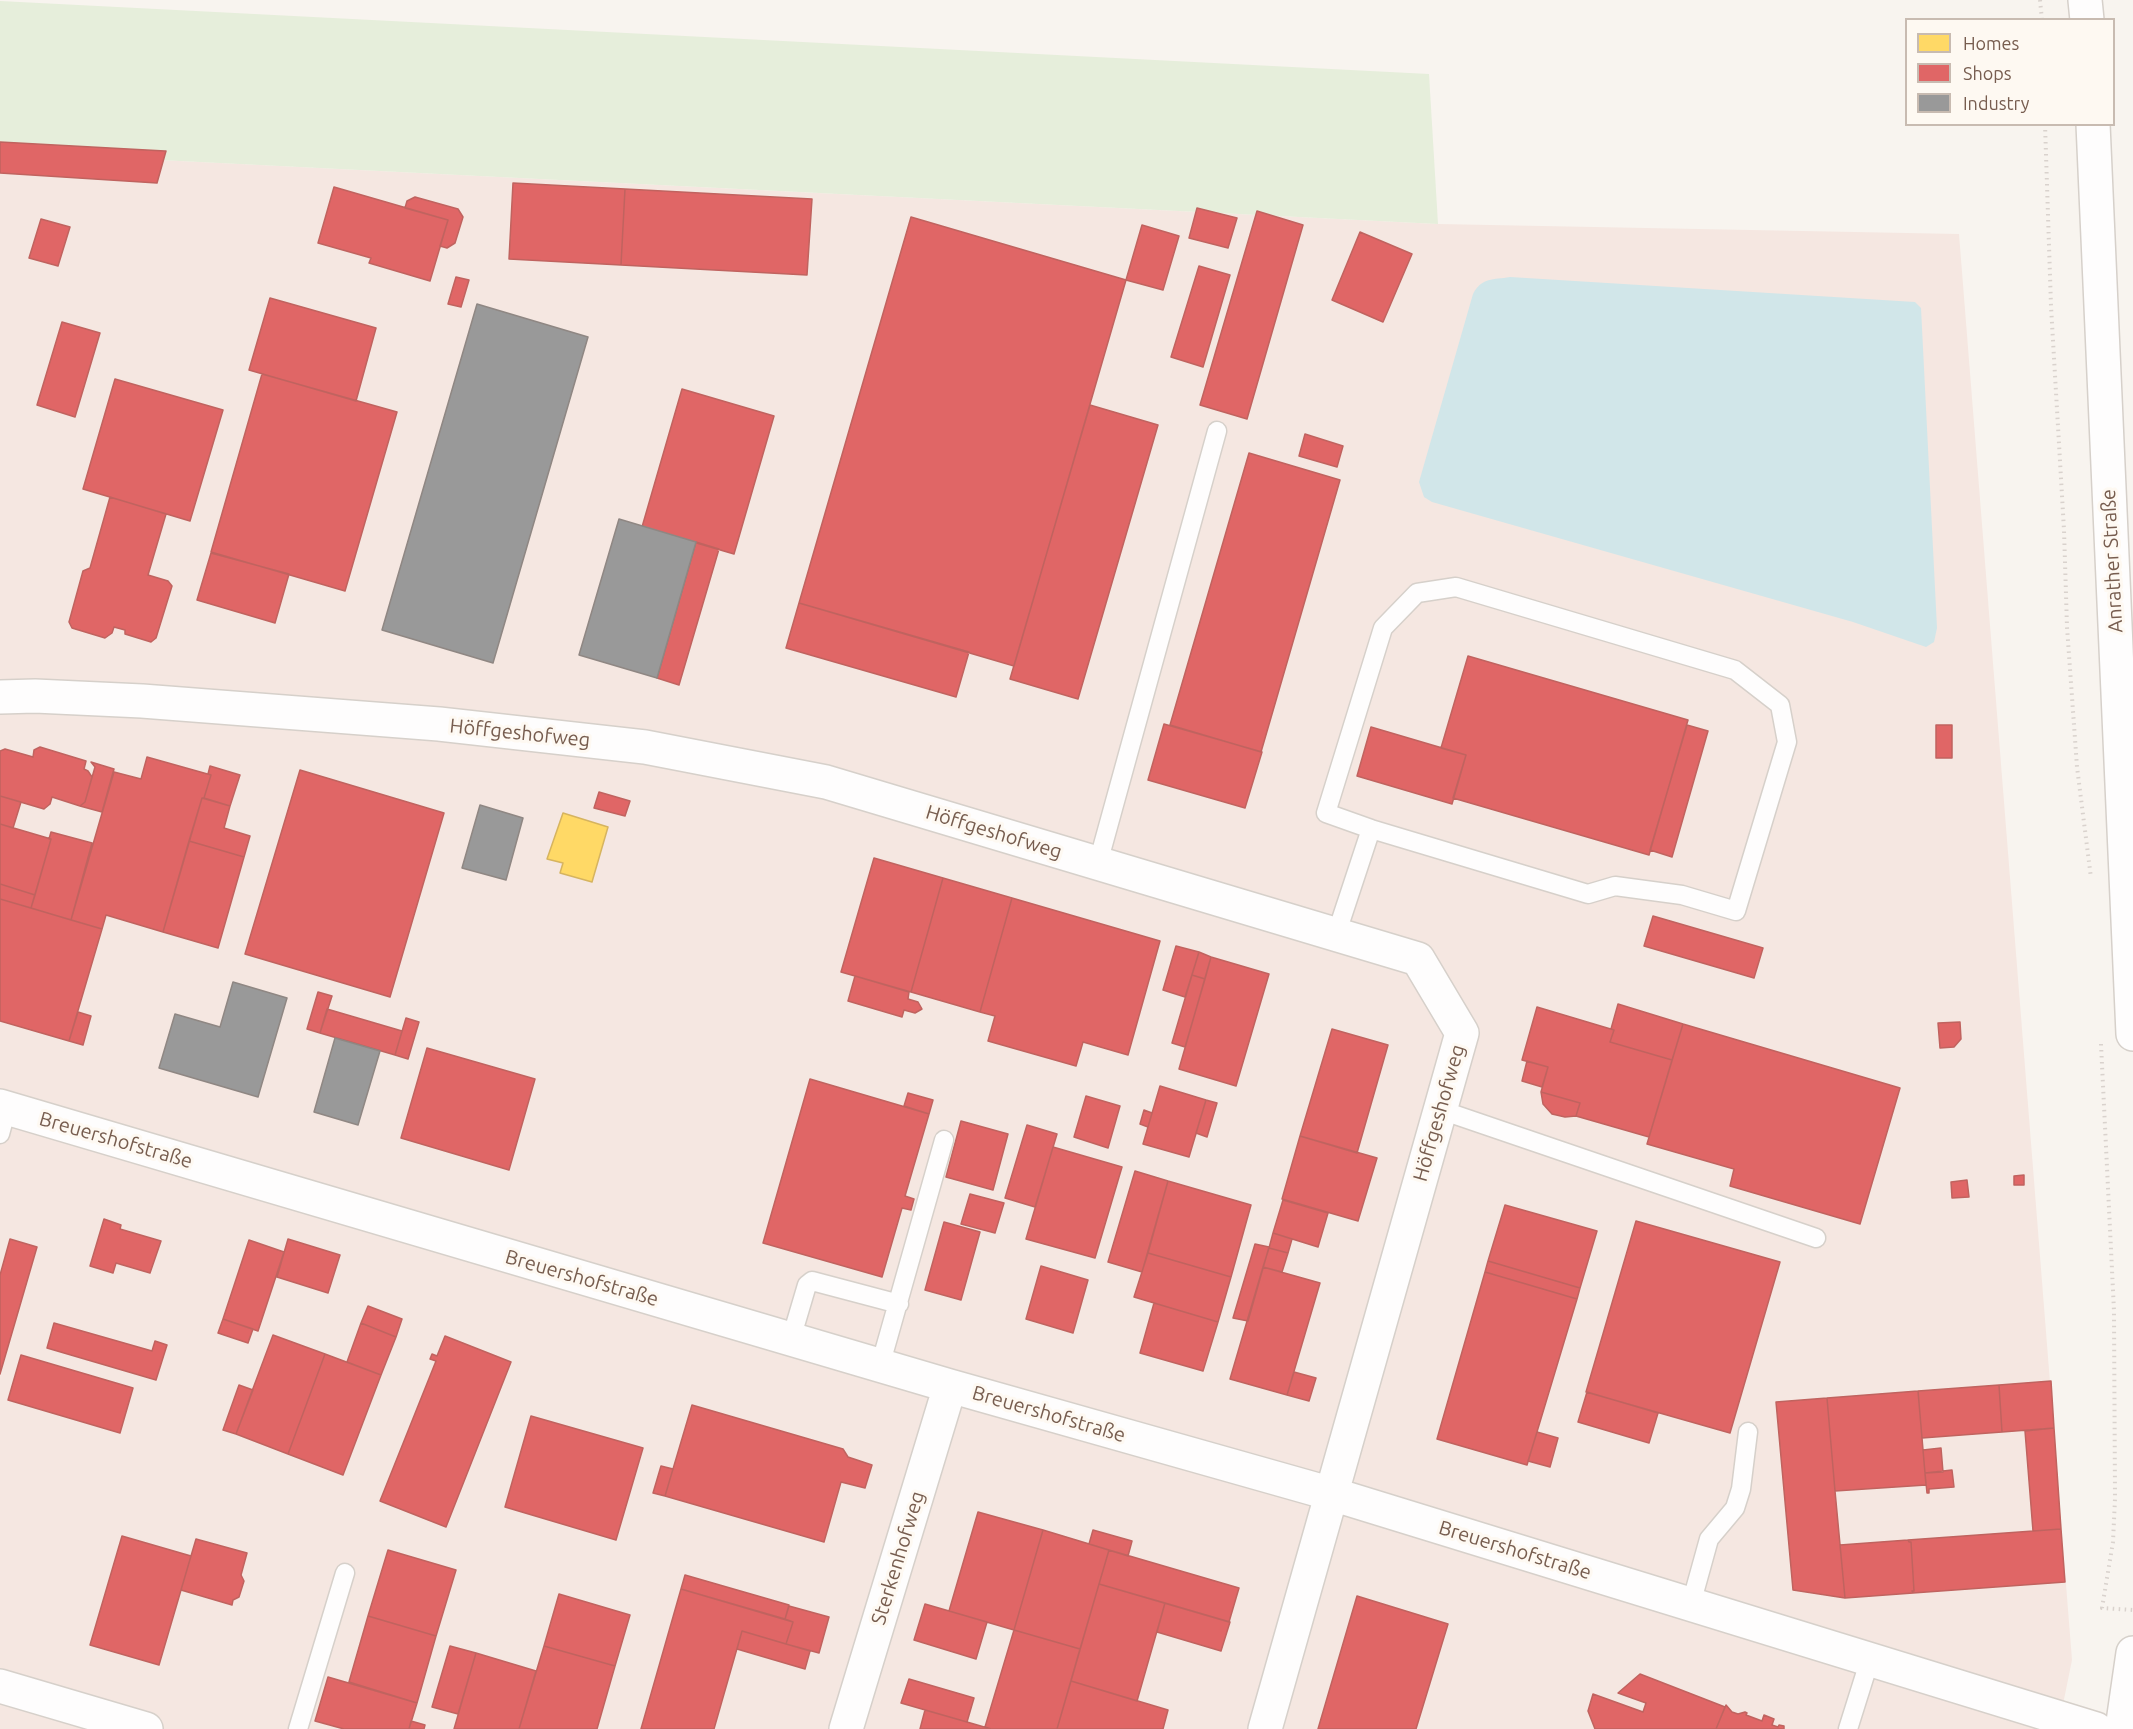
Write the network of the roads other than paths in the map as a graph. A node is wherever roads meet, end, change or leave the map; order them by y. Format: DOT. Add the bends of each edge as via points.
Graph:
graph roads {
  1 [pos="2085,0"];
  2 [pos="2087,18"];
  3 [pos="2093,126"];
  4 [pos="1217,430"];
  5 [pos="0,697"];
  6 [pos="2126,708"];
  7 [pos="1371,829"];
  8 [pos="1098,863"];
  9 [pos="1336,934"];
  10 [pos="2133,1034"];
  11 [pos="1441,1110"];
  12 [pos="2,1116"];
  13 [pos="944,1140"];
  14 [pos="1816,1238"];
  15 [pos="898,1304"];
  16 [pos="791,1340"];
  17 [pos="880,1366"];
  18 [pos="950,1386"];
  19 [pos="1748,1432"];
  20 [pos="1332,1494"];
  21 [pos="345,1573"];
  22 [pos="1691,1604"];
  23 [pos="2133,1653"];
  24 [pos="1870,1659"];
  25 [pos="0,1686"];
  26 [pos="146,1729"];
  27 [pos="298,1729"];
  28 [pos="846,1729"];
  29 [pos="1265,1729"];
  30 [pos="1848,1729"];
  31 [pos="2096,1729"];
  32 [pos="2122,1729"];
  1 -- 2 [label="street"];
  3 -- 6 [label="street, Anrather Straße"];
  4 -- 8 [label="lane"];
  5 -- 8 [label="street, Höffgeshofweg" via="142,701 439,724 645,747 826,782"];
  6 -- 10 [label="street, Anrather Straße"];
  7 -- 7 [label="lane" via="1326,813 1383,628 1417,593 1456,587 1735,670 1780,705 1787,742 1737,911 1682,895 1615,886 1588,894"];
  7 -- 9 [label="lane"];
  8 -- 9 [label="street, Höffgeshofweg"];
  9 -- 11 [label="street, Höffgeshofweg" via="1419,959 1462,1033"];
  11 -- 14 [label="lane"];
  11 -- 20 [label="street, Höffgeshofweg"];
  12 -- 16 [label="street, Breuershofstraße"];
  13 -- 15 [label="lane"];
  15 -- 16 [label="lane" via="812,1281 807,1285"];
  15 -- 17 [label="lane"];
  16 -- 17 [label="street, Breuershofstraße"];
  17 -- 18 [label="street, Breuershofstraße"];
  18 -- 20 [label="street, Breuershofstraße"];
  18 -- 28 [label="street, Sterkenhofweg"];
  19 -- 22 [label="lane" via="1735,1508 1709,1539"];
  20 -- 22 [label="street, Breuershofstraße"];
  20 -- 29 [label="street"];
  21 -- 27 [label="lane"];
  22 -- 24 [label="street, Breuershofstraße"];
  23 -- 32 [label="street"];
  24 -- 30 [label="lane"];
  24 -- 31 [label="street, Breuershofstraße"];
  25 -- 26 [label="street"];
}
